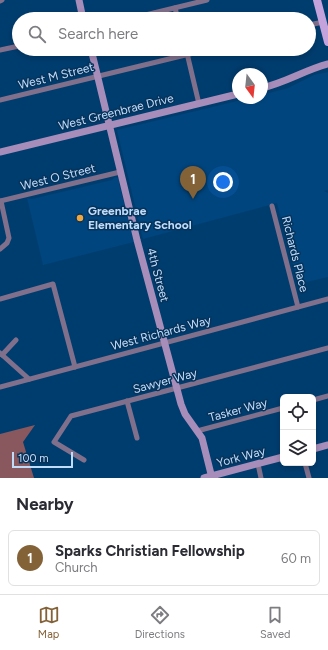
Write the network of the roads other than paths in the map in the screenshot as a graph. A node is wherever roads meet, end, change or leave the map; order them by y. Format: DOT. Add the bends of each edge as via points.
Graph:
graph roads {
  1 [pos="79,0"];
  2 [pos="207,0"];
  3 [pos="317,0"];
  4 [pos="175,8"];
  5 [pos="82,12"];
  6 [pos="158,12"];
  7 [pos="176,12"];
  8 [pos="323,22"];
  9 [pos="316,24"];
  10 [pos="328,42"];
  11 [pos="12,47"];
  12 [pos="0,50"];
  13 [pos="92,56"];
  14 [pos="172,56"];
  15 [pos="187,56"];
  16 [pos="328,64"];
  17 [pos="97,77"];
  18 [pos="268,87"];
  19 [pos="232,96"];
  20 [pos="0,100"];
  21 [pos="199,104"];
  22 [pos="109,126"];
  23 [pos="0,152"];
  24 [pos="120,172"];
  25 [pos="0,201"];
  26 [pos="272,206"];
  27 [pos="0,249"];
  28 [pos="0,299"];
  29 [pos="328,299"];
  30 [pos="298,308"];
  31 [pos="16,340"];
  32 [pos="164,343"];
  33 [pos="328,348"];
  34 [pos="1,354"];
  35 [pos="75,367"];
  36 [pos="29,379"];
  37 [pos="0,387"];
  38 [pos="176,388"];
  39 [pos="328,396"];
  40 [pos="316,399"];
  41 [pos="127,401"];
  42 [pos="280,409"];
  43 [pos="198,431"];
  44 [pos="137,438"];
  45 [pos="328,445"];
  46 [pos="316,448"];
  47 [pos="280,458"];
  48 [pos="84,460"];
  49 [pos="258,464"];
  50 [pos="307,466"];
  51 [pos="209,477"];
  52 [pos="261,478"];
  53 [pos="309,478"];
  1 -- 5 [label="street"];
  2 -- 4 [label="street"];
  3 -- 8 [label="main road"];
  4 -- 6 [label="street"];
  4 -- 7 [label="street"];
  8 -- 9 [label="street"];
  8 -- 10 [label="main road"];
  11 -- 12 [label="street"];
  13 -- 17 [label="street, 4th Street"];
  14 -- 17 [label="street, West M Street"];
  15 -- 21 [label="street"];
  16 -- 18 [label="street"];
  17 -- 20 [label="street, West M Street"];
  17 -- 22 [label="street, 4th Street"];
  19 -- 21 [label="street, West Greenbrae Drive"];
  21 -- 22 [label="street, West Greenbrae Drive"];
  22 -- 23 [label="street, West Greenbrae Drive"];
  22 -- 24 [label="street, 4th Street"];
  24 -- 25 [label="street, West O Street"];
  24 -- 32 [label="street, 4th Street"];
  25 -- 27 [label="street" via="9,238"];
  26 -- 30 [label="street, Richards Place"];
  28 -- 35 [label="street" via="53,284"];
  29 -- 30 [label="street, West Richards Way"];
  30 -- 32 [label="street, West Richards Way"];
  31 -- 34 [label="street"];
  32 -- 35 [label="street, West Richards Way"];
  32 -- 38 [label="street, 4th Street"];
  33 -- 38 [label="street, Sawyer Way"];
  34 -- 36 [label="street"];
  35 -- 36 [label="street, West Richards Way"];
  36 -- 37 [label="street, West Richards Way"];
  38 -- 41 [label="street, Sawyer Way"];
  38 -- 43 [label="street, 4th Street" via="182,408"];
  39 -- 40 [label="street"];
  41 -- 44 [label="street"];
  41 -- 48 [label="street, Sawyer Way" via="69,418 54,442"];
  42 -- 43 [label="street, Tasker Way"];
  43 -- 51 [label="street, 4th Street" via="202,438"];
  45 -- 46 [label="street"];
  47 -- 49 [label="street, York Way"];
  49 -- 51 [label="street, York Way"];
  49 -- 52 [label="street"];
  50 -- 53 [label="street"];
}
